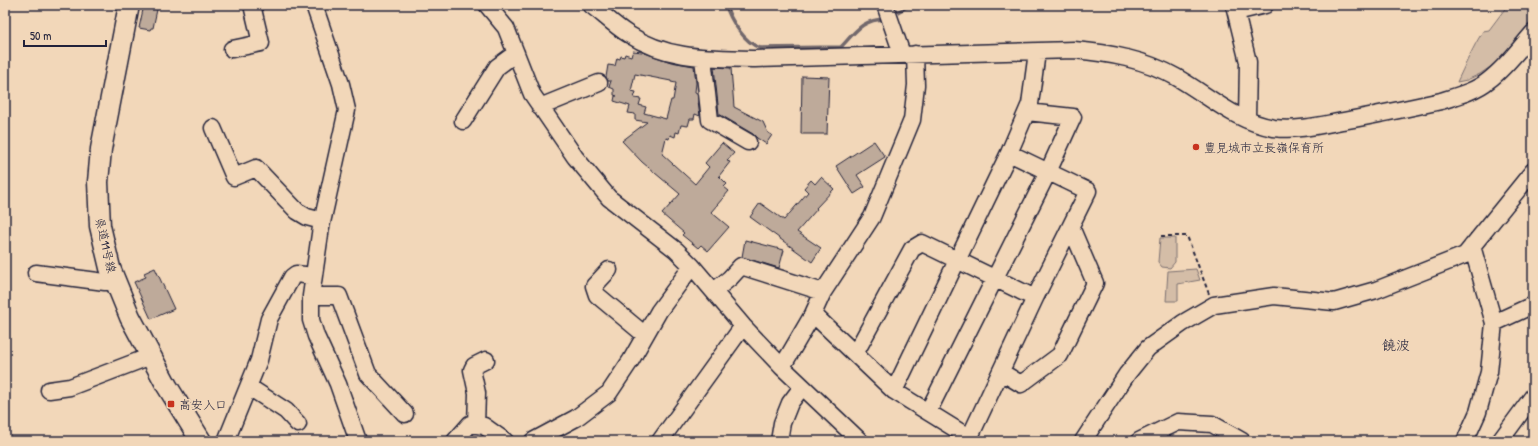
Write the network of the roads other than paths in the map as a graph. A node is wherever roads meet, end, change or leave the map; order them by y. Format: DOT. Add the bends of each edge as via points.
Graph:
graph roads {
  1 [pos="129,5"];
  2 [pos="252,5"];
  3 [pos="314,5"];
  4 [pos="486,5"];
  5 [pos="591,5"];
  6 [pos="886,5"];
  7 [pos="1265,5"];
  8 [pos="1235,8"];
  9 [pos="1533,33"];
  10 [pos="232,49"];
  11 [pos="1037,52"];
  12 [pos="516,53"];
  13 [pos="908,54"];
  14 [pos="703,58"];
  15 [pos="599,84"];
  16 [pos="540,107"];
  17 [pos="1027,112"];
  18 [pos="1246,120"];
  19 [pos="463,121"];
  20 [pos="213,128"];
  21 [pos="748,142"];
  22 [pos="1009,152"];
  23 [pos="1533,171"];
  24 [pos="1048,172"];
  25 [pos="322,221"];
  26 [pos="1071,227"];
  27 [pos="1472,246"];
  28 [pos="957,260"];
  29 [pos="692,266"];
  30 [pos="609,270"];
  31 [pos="36,273"];
  32 [pos="313,276"];
  33 [pos="994,278"];
  34 [pos="116,282"];
  35 [pos="714,291"];
  36 [pos="823,292"];
  37 [pos="311,296"];
  38 [pos="1035,298"];
  39 [pos="1533,305"];
  40 [pos="813,314"];
  41 [pos="1494,323"];
  42 [pos="743,326"];
  43 [pos="645,335"];
  44 [pos="855,354"];
  45 [pos="151,356"];
  46 [pos="486,360"];
  47 [pos="782,367"];
  48 [pos="1001,372"];
  49 [pos="249,387"];
  50 [pos="802,387"];
  51 [pos="49,390"];
  52 [pos="894,391"];
  53 [pos="1533,396"];
  54 [pos="928,412"];
  55 [pos="405,414"];
  56 [pos="298,424"];
  57 [pos="476,425"];
  58 [pos="969,439"];
  59 [pos="201,441"];
  60 [pos="226,441"];
  61 [pos="358,441"];
  62 [pos="456,441"];
  63 [pos="506,441"];
  64 [pos="533,441"];
  65 [pos="660,441"];
  66 [pos="779,441"];
  67 [pos="860,441"];
  68 [pos="1083,441"];
  69 [pos="1139,441"];
  70 [pos="1242,441"];
  71 [pos="1465,441"];
  72 [pos="1500,441"];
  1 -- 34 [label="main road, 県道11号線" via="101,149 98,182 100,226"];
  2 -- 10 [label="street" via="261,44"];
  3 -- 25 [label="street" via="341,84 347,110"];
  4 -- 12 [label="street" via="506,28"];
  5 -- 14 [label="street" via="627,33 646,44 667,52"];
  6 -- 13 [label="street"];
  7 -- 8 [label="street"];
  8 -- 18 [label="street" via="1248,62"];
  9 -- 18 [label="street" via="1488,81 1462,95 1303,128 1275,128"];
  11 -- 13 [label="street"];
  11 -- 17 [label="street"];
  11 -- 18 [label="street" via="1103,52 1153,66"];
  12 -- 16 [label="street" via="532,94"];
  12 -- 19 [label="street" via="496,68"];
  13 -- 14 [label="street" via="755,59"];
  13 -- 36 [label="street" via="916,85 912,120 872,217"];
  14 -- 21 [label="street" via="710,120"];
  15 -- 16 [label="street"];
  16 -- 29 [label="street" via="575,157 609,198 676,250"];
  17 -- 22 [label="street"];
  17 -- 24 [label="street" via="1073,118"];
  20 -- 25 [label="street" via="234,177 256,168 297,210 307,217"];
  22 -- 24 [label="street"];
  22 -- 28 [label="street"];
  23 -- 27 [label="street"];
  24 -- 26 [label="street" via="1088,191"];
  24 -- 33 [label="street"];
  25 -- 32 [label="street"];
  26 -- 38 [label="street"];
  26 -- 48 [label="street" via="1095,283 1060,355 1021,384"];
  27 -- 41 [label="street"];
  27 -- 68 [label="street" via="1465,256 1376,290 1334,302 1274,296 1214,305 1148,348 1127,374"];
  28 -- 33 [label="street"];
  28 -- 44 [label="street" via="922,243 912,249"];
  28 -- 52 [label="street"];
  29 -- 35 [label="street"];
  29 -- 43 [label="street"];
  30 -- 43 [label="street" via="594,286 597,295"];
  31 -- 34 [label="street"];
  32 -- 37 [label="street"];
  32 -- 49 [label="street" via="296,274 292,277 268,319 259,360"];
  33 -- 38 [label="street"];
  33 -- 54 [label="street"];
  34 -- 45 [label="main road, 県道11号線" via="130,317"];
  35 -- 36 [label="street" via="741,266"];
  35 -- 42 [label="street"];
  36 -- 40 [label="street"];
  37 -- 55 [label="street" via="339,296 368,374"];
  37 -- 61 [label="street" via="311,320 316,336 338,384"];
  38 -- 48 [label="street"];
  39 -- 41 [label="street"];
  40 -- 44 [label="street"];
  40 -- 47 [label="street"];
  41 -- 71 [label="street" via="1489,372 1478,412"];
  42 -- 47 [label="street"];
  42 -- 65 [label="street"];
  43 -- 64 [label="street" via="609,393 576,418"];
  44 -- 52 [label="street"];
  45 -- 51 [label="street" via="70,387"];
  45 -- 59 [label="main road, 県道11号線"];
  46 -- 57 [label="street" via="474,366 472,370 477,393"];
  47 -- 50 [label="street"];
  48 -- 58 [label="street"];
  49 -- 56 [label="street" via="286,412"];
  49 -- 60 [label="street"];
  50 -- 66 [label="street" via="790,403 782,423"];
  50 -- 67 [label="street"];
  52 -- 54 [label="street"];
  53 -- 72 [label="street"];
  54 -- 58 [label="street"];
  57 -- 62 [label="street" via="470,424"];
  57 -- 63 [label="street" via="484,426"];
  69 -- 70 [label="street" via="1178,422 1212,424"];
}
